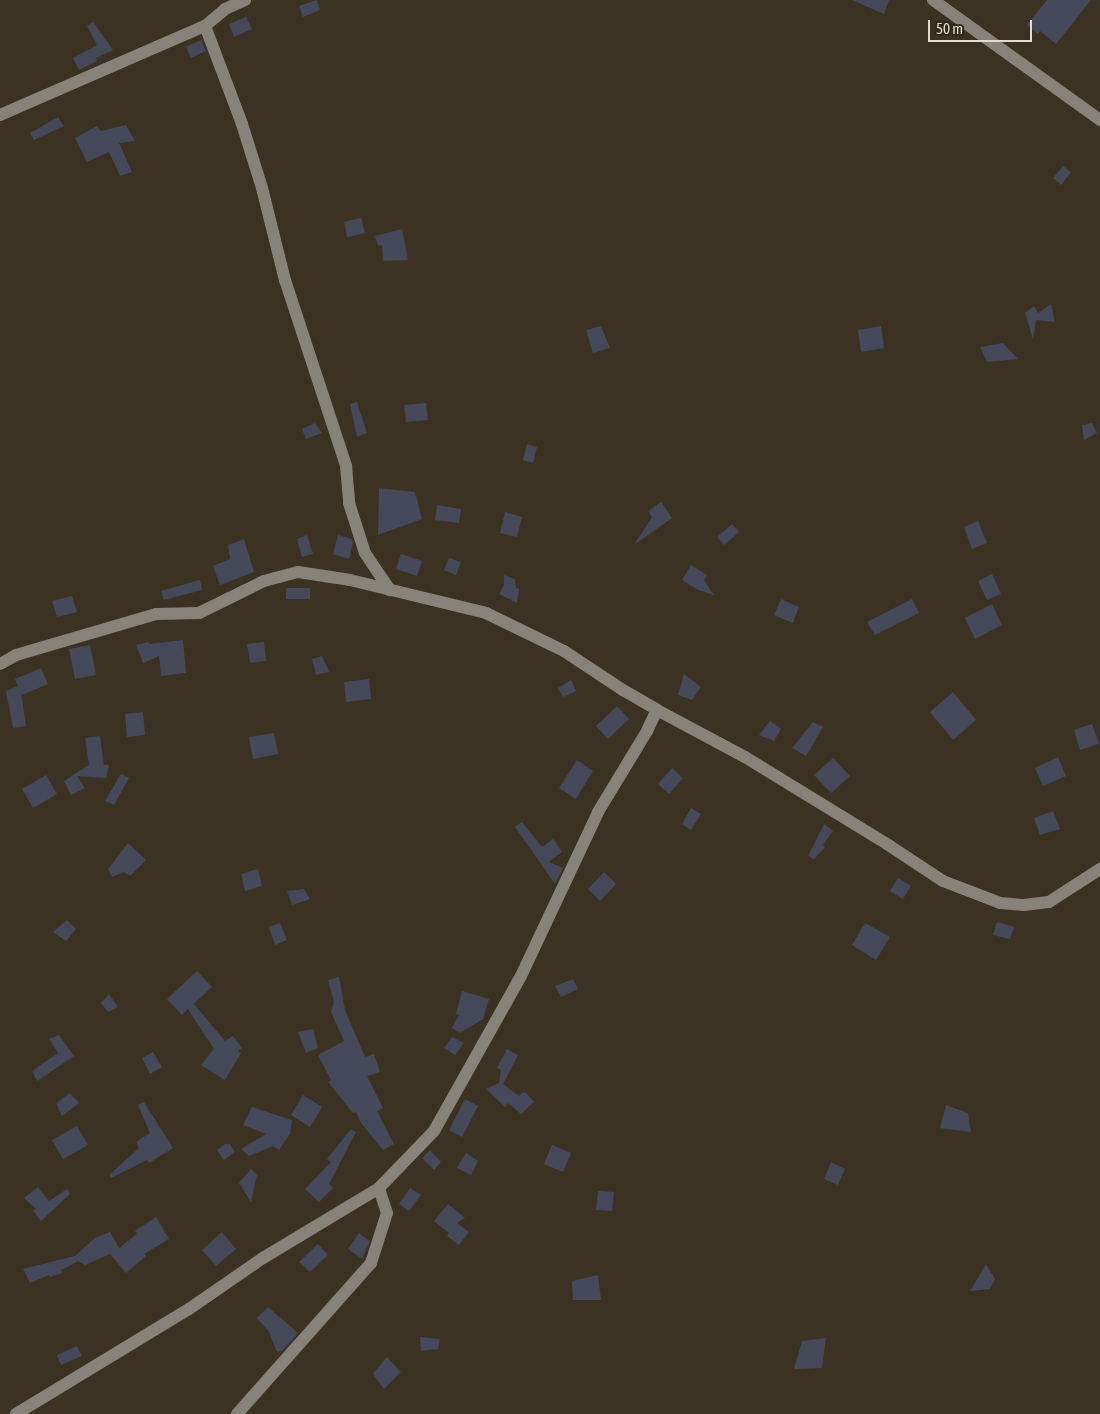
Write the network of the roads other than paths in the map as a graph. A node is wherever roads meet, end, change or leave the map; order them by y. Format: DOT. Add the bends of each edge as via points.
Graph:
graph roads {
  1 [pos="244,0"];
  2 [pos="933,0"];
  3 [pos="205,26"];
  4 [pos="0,115"];
  5 [pos="1100,120"];
  6 [pos="390,590"];
  7 [pos="0,664"];
  8 [pos="657,710"];
  9 [pos="1100,870"];
  10 [pos="379,1188"];
  11 [pos="16,1414"];
  12 [pos="237,1414"];
  1 -- 3 [label="street" via="225,9"];
  2 -- 5 [label="street"];
  3 -- 4 [label="street"];
  3 -- 6 [label="street" via="242,124 285,280 346,466 349,503 366,554"];
  6 -- 7 [label="street" via="298,572 264,581 199,613 156,614 16,655"];
  6 -- 8 [label="street" via="486,613 564,651"];
  8 -- 9 [label="street" via="745,757 942,881 1000,903 1024,906 1050,902"];
  8 -- 10 [label="street" via="648,731 598,812 521,976 434,1131"];
  10 -- 11 [label="street"];
  10 -- 12 [label="street" via="387,1213 371,1263"];
}
